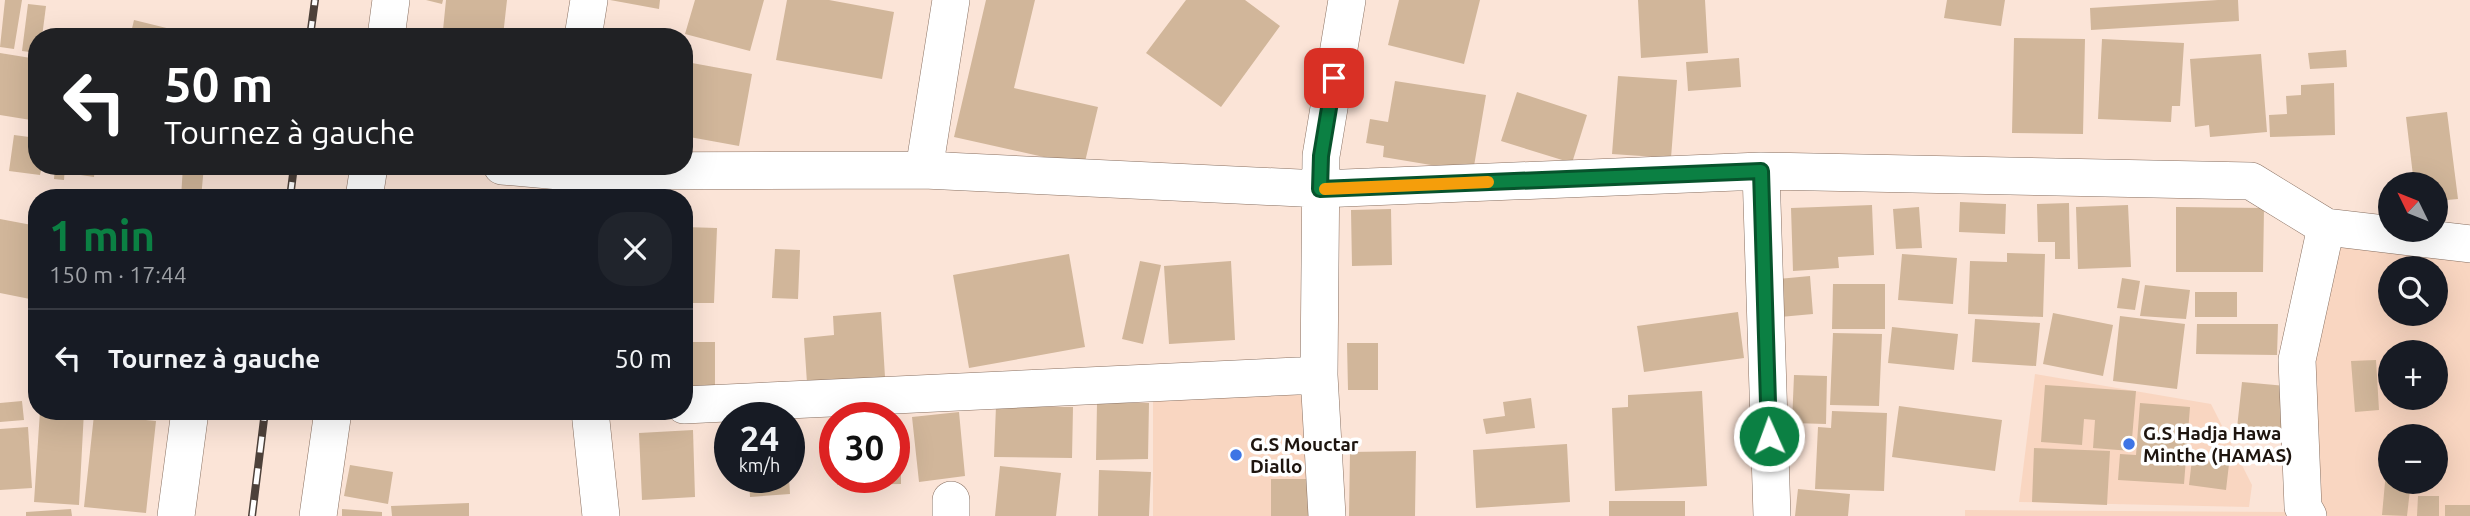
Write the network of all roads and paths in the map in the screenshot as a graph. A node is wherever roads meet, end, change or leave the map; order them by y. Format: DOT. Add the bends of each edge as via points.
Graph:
graph roads {
  1 [pos="391,0"];
  2 [pos="589,0"];
  3 [pos="951,0"];
  4 [pos="1347,0"];
  5 [pos="387,28"];
  6 [pos="584,28"];
  7 [pos="924,170"];
  8 [pos="1761,171"];
  9 [pos="561,178"];
  10 [pos="1320,189"];
  11 [pos="2326,227"];
  12 [pos="2470,244"];
  13 [pos="1319,375"];
  14 [pos="693,405"];
  15 [pos="189,420"];
  16 [pos="332,420"];
  17 [pos="591,420"];
  18 [pos="176,516"];
  19 [pos="318,516"];
  20 [pos="601,516"];
  21 [pos="1327,516"];
  22 [pos="1772,516"];
  23 [pos="2308,516"];
  1 -- 5 [label="street"];
  2 -- 6 [label="street"];
  3 -- 7 [label="street"];
  4 -- 10 [label="street" via="1321,156"];
  7 -- 9 [label="street"];
  7 -- 10 [label="street"];
  8 -- 10 [label="street"];
  8 -- 11 [label="street" via="2250,181"];
  8 -- 22 [label="street"];
  10 -- 13 [label="street"];
  11 -- 12 [label="street"];
  11 -- 23 [label="street" via="2297,360 2303,507"];
  13 -- 14 [label="street"];
  13 -- 21 [label="street"];
  15 -- 18 [label="street"];
  16 -- 19 [label="street"];
  17 -- 20 [label="street"];
}
